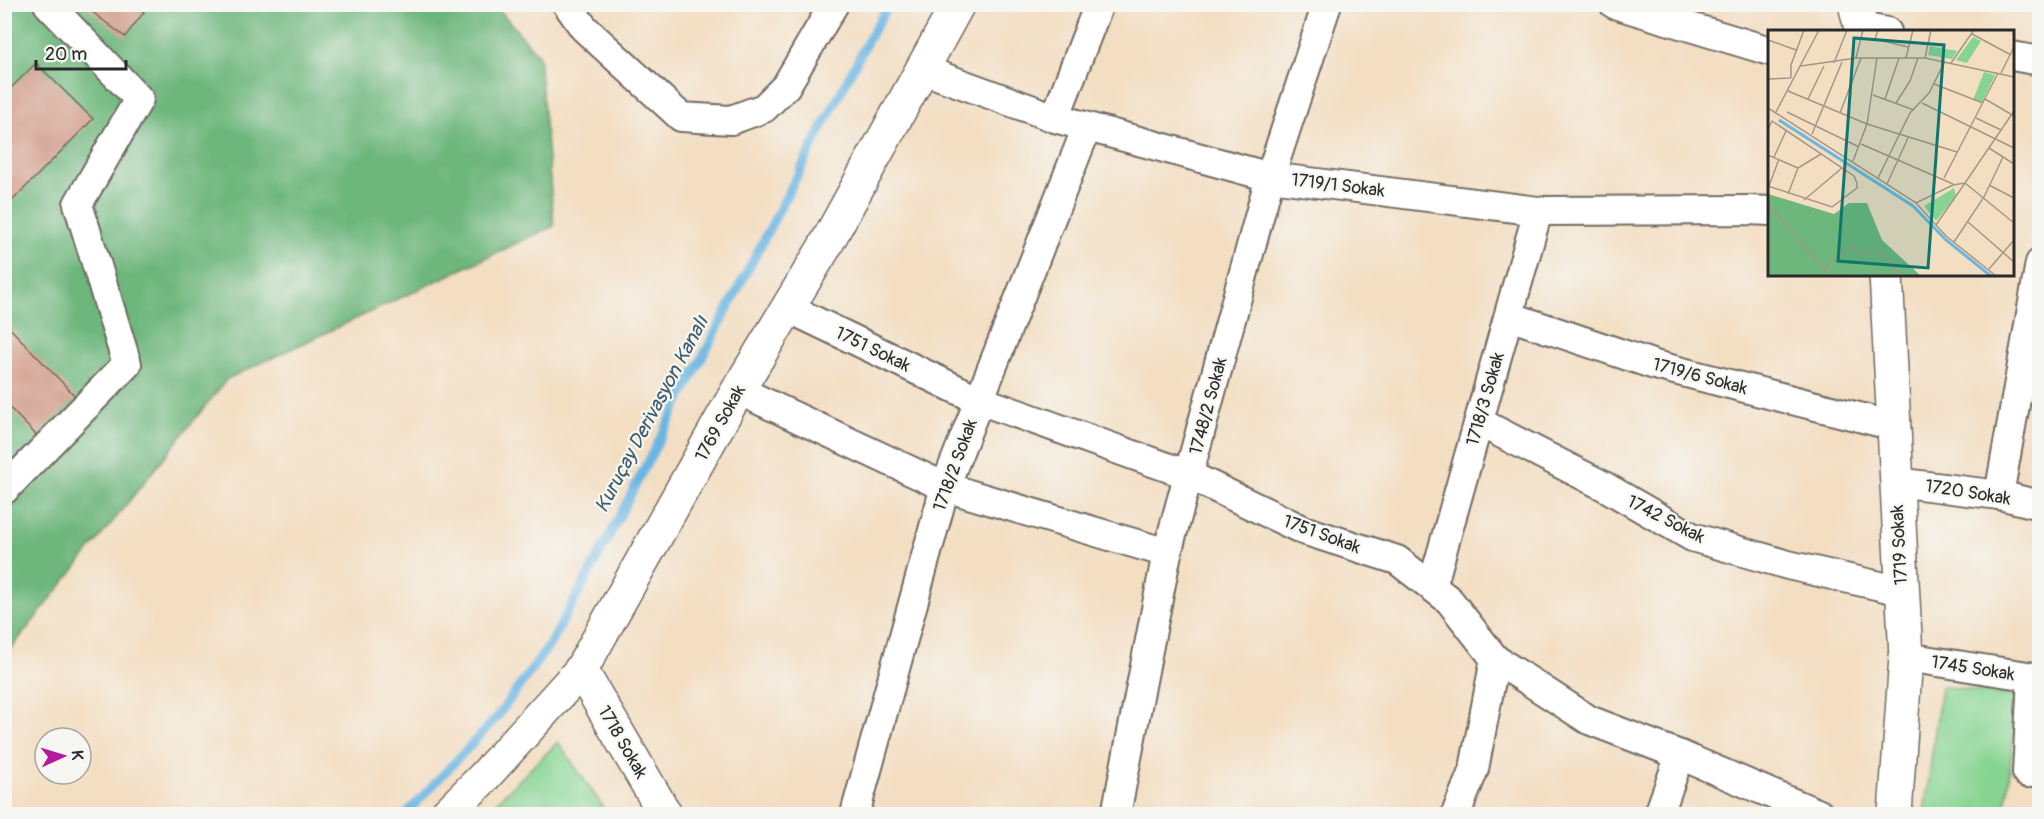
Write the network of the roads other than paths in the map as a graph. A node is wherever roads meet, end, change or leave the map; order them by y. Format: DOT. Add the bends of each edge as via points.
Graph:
graph roads {
  1 [pos="48,4"];
  2 [pos="567,4"];
  3 [pos="834,4"];
  4 [pos="958,4"];
  5 [pos="1100,4"];
  6 [pos="1327,4"];
  7 [pos="1614,4"];
  8 [pos="1768,50"];
  9 [pos="2014,56"];
  10 [pos="2040,61"];
  11 [pos="921,69"];
  12 [pos="1055,118"];
  13 [pos="1087,127"];
  14 [pos="1270,177"];
  15 [pos="1538,211"];
  16 [pos="1768,211"];
  17 [pos="2040,263"];
  18 [pos="1886,276"];
  19 [pos="788,308"];
  20 [pos="1509,316"];
  21 [pos="738,390"];
  22 [pos="979,400"];
  23 [pos="1479,422"];
  24 [pos="1894,426"];
  25 [pos="1189,475"];
  26 [pos="1896,482"];
  27 [pos="945,487"];
  28 [pos="4,490"];
  29 [pos="1999,495"];
  30 [pos="2040,505"];
  31 [pos="1167,553"];
  32 [pos="1432,587"];
  33 [pos="1902,591"];
  34 [pos="1906,657"];
  35 [pos="1495,659"];
  36 [pos="581,670"];
  37 [pos="2036,677"];
  38 [pos="1680,755"];
  39 [pos="2027,773"];
  40 [pos="447,814"];
  41 [pos="665,814"];
  42 [pos="855,814"];
  43 [pos="1116,814"];
  44 [pos="1456,814"];
  45 [pos="1659,814"];
  46 [pos="1819,814"];
  47 [pos="1895,814"];
  1 -- 28 [label="street" via="139,99 78,204 126,364"];
  2 -- 3 [label="street" via="584,28 681,117 731,120 764,108 786,86"];
  4 -- 11 [label="main road, 1769 Sokak"];
  5 -- 12 [label="street"];
  6 -- 14 [label="street, 1748/2 Sokak"];
  7 -- 8 [label="street"];
  9 -- 10 [label="street"];
  11 -- 12 [label="street, 1719/1 Sokak"];
  11 -- 19 [label="main road, 1769 Sokak"];
  12 -- 13 [label="street, 1719/1 Sokak"];
  13 -- 14 [label="street, 1719/1 Sokak"];
  13 -- 22 [label="street, 1718/2 Sokak"];
  14 -- 15 [label="street, 1719/1 Sokak"];
  14 -- 25 [label="street, 1748/2 Sokak"];
  15 -- 16 [label="street, 1719/1 Sokak"];
  15 -- 20 [label="street, 1718/3 Sokak"];
  17 -- 29 [label="street"];
  18 -- 24 [label="main road, 1719 Sokak"];
  19 -- 21 [label="main road, 1769 Sokak"];
  19 -- 22 [label="street, 1751 Sokak"];
  20 -- 23 [label="street, 1718/3 Sokak"];
  20 -- 24 [label="street, 1719/6 Sokak" via="1655,365"];
  21 -- 27 [label="street"];
  21 -- 36 [label="main road, 1769 Sokak"];
  22 -- 25 [label="street, 1751 Sokak"];
  22 -- 27 [label="street, 1718/2 Sokak"];
  23 -- 32 [label="street, 1718/3 Sokak"];
  23 -- 33 [label="street, 1742 Sokak" via="1604,486 1692,537 1788,565"];
  24 -- 26 [label="main road, 1719 Sokak"];
  25 -- 31 [label="street, 1748/2 Sokak"];
  25 -- 32 [label="street, 1751 Sokak" via="1303,530 1397,560"];
  26 -- 29 [label="street, 1720 Sokak"];
  26 -- 33 [label="main road, 1719 Sokak"];
  27 -- 31 [label="street"];
  27 -- 42 [label="street, 1718/2 Sokak"];
  29 -- 30 [label="street, 1720 Sokak"];
  31 -- 43 [label="street, 1748/2 Sokak"];
  32 -- 35 [label="street, 1751 Sokak" via="1449,600"];
  33 -- 34 [label="main road, 1719 Sokak"];
  34 -- 37 [label="street, 1745 Sokak"];
  34 -- 47 [label="main road, 1719 Sokak"];
  35 -- 38 [label="street, 1751 Sokak" via="1589,720"];
  35 -- 44 [label="street" via="1474,769"];
  36 -- 40 [label="main road, 1769 Sokak"];
  36 -- 41 [label="main road, 1718 Sokak"];
  37 -- 39 [label="street"];
  38 -- 45 [label="street"];
  38 -- 46 [label="street, 1751 Sokak"];
}
